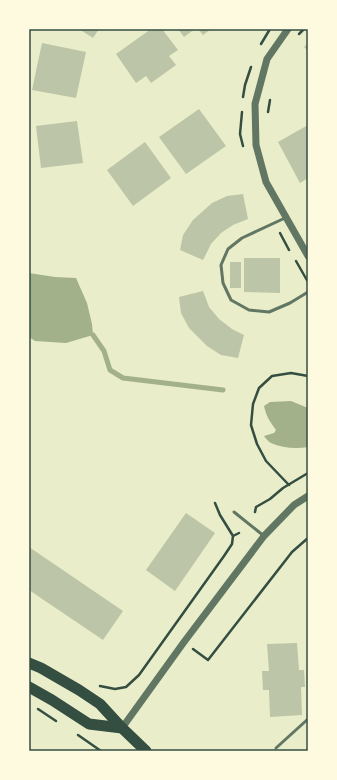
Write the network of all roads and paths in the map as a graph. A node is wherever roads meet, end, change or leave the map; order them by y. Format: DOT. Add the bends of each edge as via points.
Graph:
graph roads {
  1 [pos="288,29"];
  2 [pos="304,29"];
  3 [pos="299,34"];
  4 [pos="270,98"];
  5 [pos="268,112"];
  6 [pos="286,217"];
  7 [pos="308,256"];
  8 [pos="308,292"];
  9 [pos="308,376"];
  10 [pos="308,473"];
  11 [pos="289,485"];
  12 [pos="308,496"];
  13 [pos="215,503"];
  14 [pos="234,512"];
  15 [pos="255,512"];
  16 [pos="239,533"];
  17 [pos="233,536"];
  18 [pos="264,536"];
  19 [pos="308,538"];
  20 [pos="170,632"];
  21 [pos="175,635"];
  22 [pos="200,655"];
  23 [pos="29,663"];
  24 [pos="97,685"];
  25 [pos="29,687"];
  26 [pos="36,708"];
  27 [pos="308,719"];
  28 [pos="61,724"];
  29 [pos="122,728"];
  30 [pos="74,732"];
  31 [pos="276,748"];
  32 [pos="101,751"];
  33 [pos="146,751"];
  1 -- 6 [label="street" via="268,59 255,104 256,145 266,182"];
  2 -- 3 [label="path"];
  4 -- 5 [label="path"];
  6 -- 7 [label="street"];
  6 -- 8 [label="lane" via="242,238 228,249 221,266 223,283 231,300 249,310 269,312"];
  9 -- 11 [label="path" via="291,373 272,376 259,388 253,404 251,425 257,444 266,461"];
  10 -- 11 [label="path"];
  11 -- 15 [label="path" via="256,508"];
  12 -- 18 [label="street" via="294,505"];
  13 -- 17 [label="path"];
  14 -- 18 [label="lane"];
  16 -- 17 [label="path"];
  17 -- 20 [label="path" via="232,544"];
  18 -- 29 [label="street"];
  19 -- 22 [label="path" via="292,552 208,660"];
  20 -- 21 [label="path"];
  20 -- 24 [label="path" via="139,675 126,687"];
  23 -- 29 [label="highway" via="100,704"];
  25 -- 29 [label="highway" via="89,724"];
  26 -- 28 [label="path"];
  27 -- 31 [label="lane"];
  29 -- 33 [label="highway"];
  30 -- 32 [label="path"];
}
